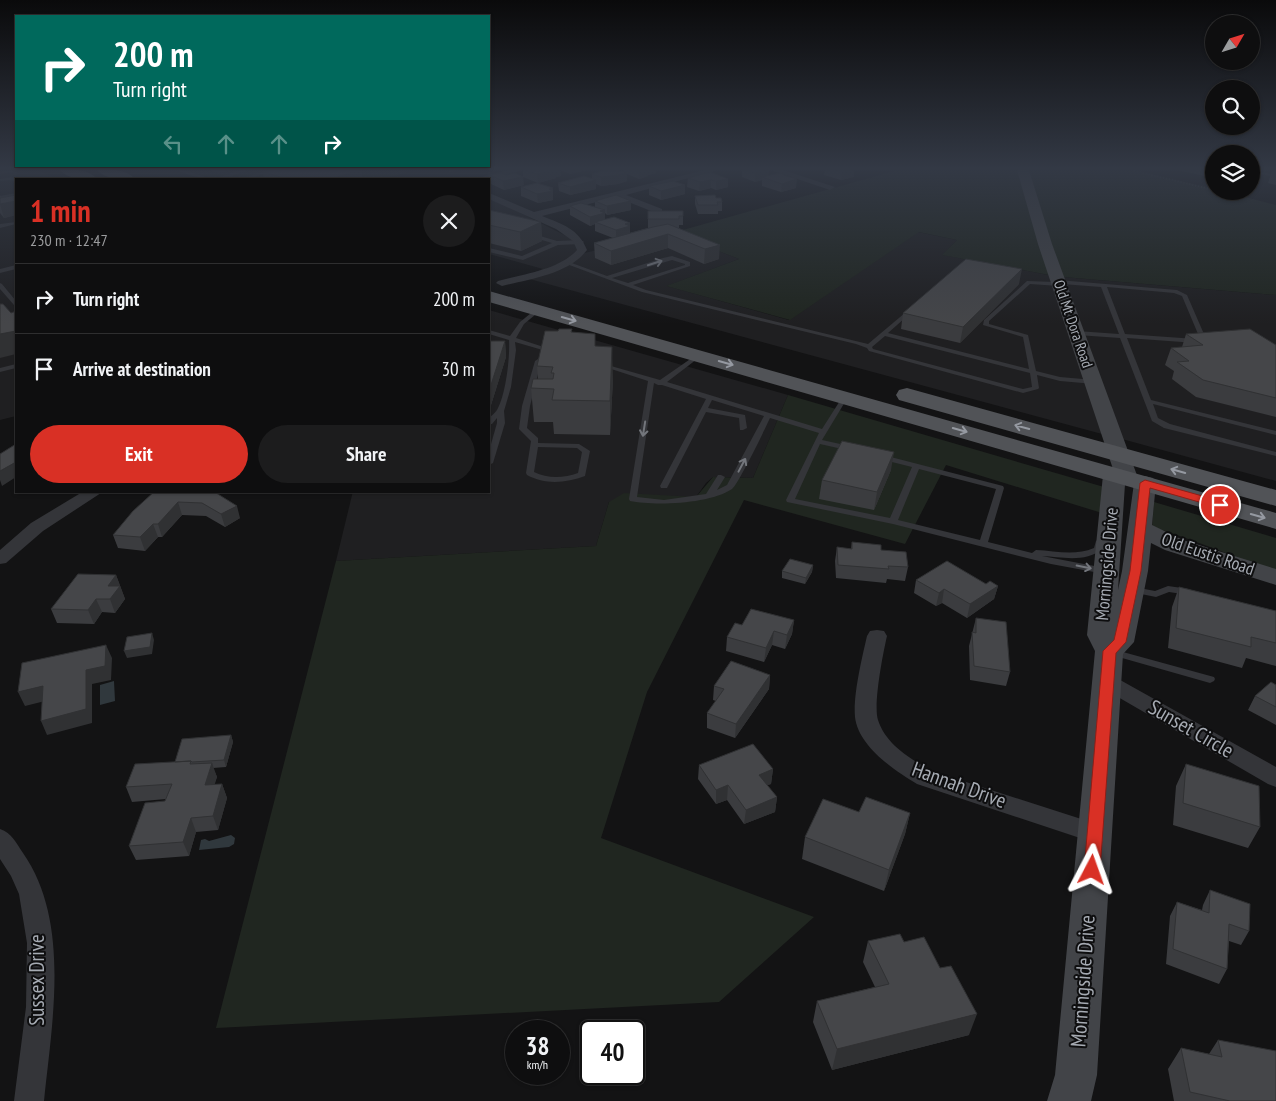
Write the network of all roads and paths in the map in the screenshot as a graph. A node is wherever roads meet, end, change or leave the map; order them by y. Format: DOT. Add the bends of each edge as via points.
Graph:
graph roads {
  1 [pos="546,221"];
  2 [pos="1039,221"];
  3 [pos="15,223"];
  4 [pos="0,226"];
  5 [pos="526,234"];
  6 [pos="580,242"];
  7 [pos="557,243"];
  8 [pos="490,250"];
  9 [pos="567,262"];
  10 [pos="15,267"];
  11 [pos="0,271"];
  12 [pos="608,277"];
  13 [pos="1020,280"];
  14 [pos="1028,282"];
  15 [pos="1059,283"];
  16 [pos="628,285"];
  17 [pos="1103,285"];
  18 [pos="0,286"];
  19 [pos="491,287"];
  20 [pos="919,302"];
  21 [pos="15,303"];
  22 [pos="538,310"];
  23 [pos="490,332"];
  24 [pos="1077,333"];
  25 [pos="883,334"];
  26 [pos="1123,336"];
  27 [pos="512,339"];
  28 [pos="1213,340"];
  29 [pos="1204,341"];
  30 [pos="869,346"];
  31 [pos="554,351"];
  32 [pos="563,354"];
  33 [pos="699,355"];
  34 [pos="598,364"];
  35 [pos="15,366"];
  36 [pos="0,370"];
  37 [pos="1033,372"];
  38 [pos="651,381"];
  39 [pos="1094,382"];
  40 [pos="660,384"];
  41 [pos="845,397"];
  42 [pos="709,398"];
  43 [pos="1148,401"];
  44 [pos="704,409"];
  45 [pos="500,411"];
  46 [pos="768,416"];
  47 [pos="490,421"];
  48 [pos="744,428"];
  49 [pos="824,432"];
  50 [pos="1276,433"];
  51 [pos="818,441"];
  52 [pos="535,445"];
  53 [pos="863,452"];
  54 [pos="1276,454"];
  55 [pos="872,455"];
  56 [pos="490,460"];
  57 [pos="916,466"];
  58 [pos="1126,472"];
  59 [pos="721,477"];
  60 [pos="664,486"];
  61 [pos="93,493"];
  62 [pos="709,496"];
  63 [pos="1276,498"];
  64 [pos="1112,514"];
  65 [pos="893,521"];
  66 [pos="1276,521"];
  67 [pos="1141,529"];
  68 [pos="983,543"];
  69 [pos="1028,553"];
  70 [pos="0,560"];
  71 [pos="1106,571"];
  72 [pos="1276,577"];
  73 [pos="1133,583"];
  74 [pos="1195,594"];
  75 [pos="877,636"];
  76 [pos="1108,666"];
  77 [pos="1210,679"];
  78 [pos="1276,778"];
  79 [pos="1095,832"];
  80 [pos="0,839"];
  81 [pos="29,1101"];
  82 [pos="1069,1101"];
  1 -- 6 [label="street"];
  2 -- 15 [label="street, Old Mt Dora Road"];
  3 -- 4 [label="lane"];
  5 -- 7 [label="lane"];
  6 -- 7 [label="lane"];
  6 -- 9 [label="street" via="582,250 579,255"];
  7 -- 8 [label="lane" via="523,258"];
  9 -- 12 [label="lane"];
  9 -- 19 [label="street"];
  10 -- 11 [label="lane"];
  12 -- 16 [label="lane"];
  12 -- 16 [label="lane, one-way" via="672,258 688,264"];
  13 -- 14 [label="lane"];
  14 -- 15 [label="lane"];
  14 -- 37 [label="lane" via="986,321 986,325 1026,336"];
  15 -- 17 [label="lane"];
  15 -- 24 [label="street, Old Mt Dora Road"];
  16 -- 30 [label="lane"];
  17 -- 26 [label="lane"];
  17 -- 29 [label="lane" via="1175,291 1184,295"];
  18 -- 21 [label="lane"];
  19 -- 22 [label="main road"];
  58 -- 19 [label="main road, one-way" via="565,301"];
  20 -- 25 [label="lane"];
  22 -- 27 [label="lane" via="522,323"];
  22 -- 33 [label="main road, one-way"];
  23 -- 27 [label="lane"];
  24 -- 26 [label="lane"];
  24 -- 39 [label="street, Old Mt Dora Road"];
  25 -- 30 [label="lane"];
  25 -- 37 [label="lane"];
  26 -- 29 [label="lane"];
  26 -- 43 [label="lane"];
  27 -- 31 [label="lane"];
  27 -- 45 [label="lane" via="508,387"];
  28 -- 29 [label="lane"];
  30 -- 37 [label="lane" via="871,350 1023,391 1036,388"];
  31 -- 32 [label="lane"];
  31 -- 52 [label="lane" via="538,361 526,406 523,429 535,440"];
  33 -- 40 [label="lane"];
  33 -- 41 [label="main road, one-way"];
  34 -- 38 [label="lane"];
  35 -- 36 [label="lane"];
  37 -- 39 [label="lane" via="1060,379"];
  38 -- 40 [label="lane"];
  38 -- 62 [label="lane, one-way" via="633,499 664,502"];
  39 -- 58 [label="street, Old Mt Dora Road"];
  40 -- 42 [label="lane"];
  41 -- 49 [label="lane"];
  41 -- 58 [label="main road, one-way"];
  42 -- 44 [label="lane"];
  42 -- 46 [label="lane"];
  43 -- 50 [label="lane"];
  43 -- 54 [label="lane" via="1155,419 1167,426"];
  44 -- 48 [label="lane" via="742,417"];
  44 -- 60 [label="lane"];
  45 -- 47 [label="lane"];
  45 -- 56 [label="lane" via="501,423"];
  46 -- 49 [label="lane"];
  62 -- 46 [label="lane, one-way" via="730,487"];
  49 -- 51 [label="lane"];
  51 -- 53 [label="lane"];
  51 -- 65 [label="lane" via="790,500"];
  52 -- 52 [label="lane" via="530,473 537,478 572,479 582,474 586,451 578,446"];
  55 -- 57 [label="lane"];
  57 -- 65 [label="lane"];
  57 -- 68 [label="lane" via="1000,488"];
  63 -- 58 [label="main road, one-way"];
  58 -- 64 [label="street, Morningside Drive"];
  58 -- 66 [label="main road, one-way"];
  58 -- 67 [label="street, Morningside Drive"];
  59 -- 62 [label="lane"];
  61 -- 70 [label="street" via="37,527"];
  64 -- 69 [label="lane" via="1105,515 1102,520 1098,549 1088,555"];
  64 -- 71 [label="street, Morningside Drive"];
  65 -- 68 [label="lane"];
  67 -- 72 [label="street, Old Eustis Road" via="1174,545"];
  67 -- 73 [label="street, Morningside Drive"];
  68 -- 69 [label="lane"];
  69 -- 71 [label="lane, one-way" via="1051,561"];
  71 -- 73 [label="street"];
  71 -- 76 [label="street, Morningside Drive" via="1101,634"];
  73 -- 74 [label="lane" via="1156,594 1176,589"];
  73 -- 76 [label="street, Morningside Drive" via="1120,642"];
  75 -- 79 [label="street, Hannah Drive" via="870,668 866,718 873,734 886,750 925,778"];
  76 -- 77 [label="lane"];
  76 -- 78 [label="street, Sunset Circle" via="1217,742"];
  76 -- 79 [label="street, Morningside Drive"];
  79 -- 82 [label="street, Morningside Drive" via="1076,1074"];
  80 -- 81 [label="street, Sussex Drive" via="22,870 32,894 40,943 40,1007"];
}
